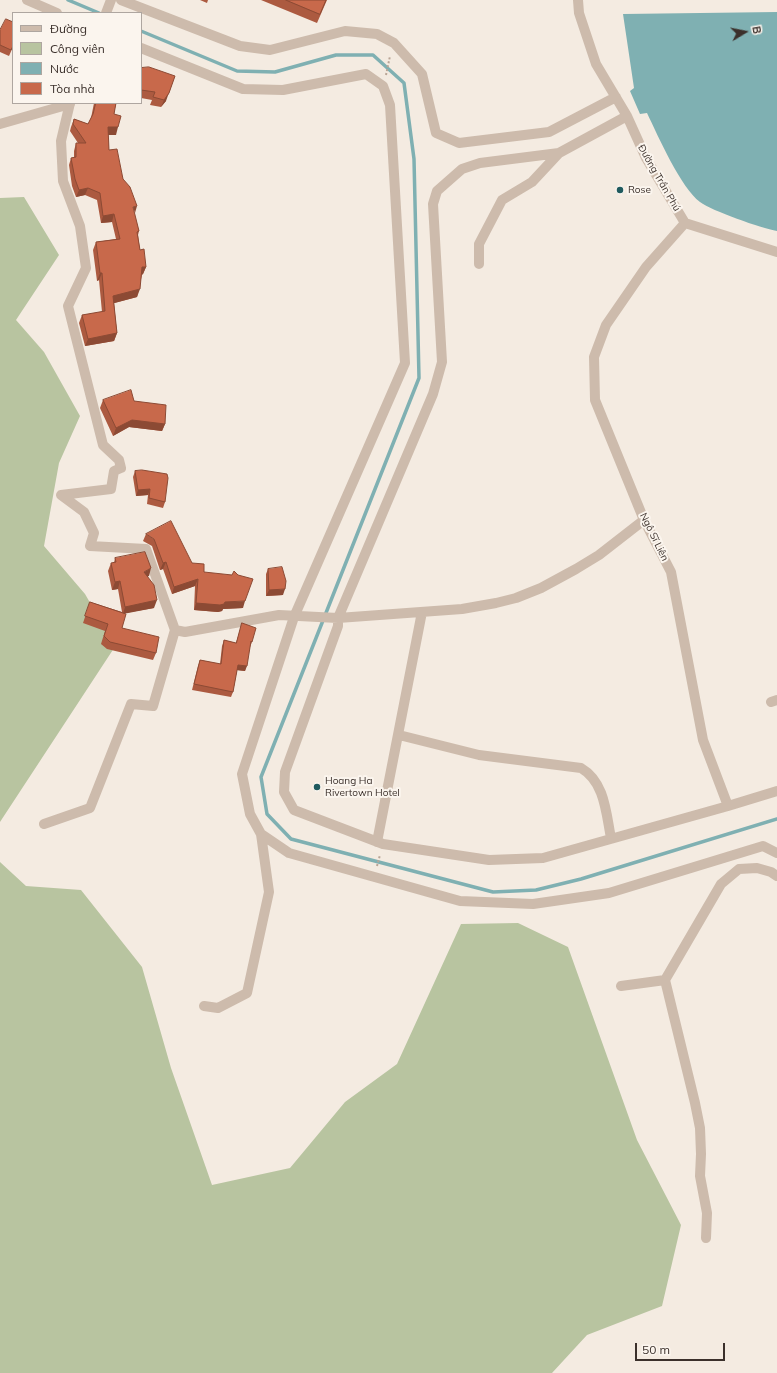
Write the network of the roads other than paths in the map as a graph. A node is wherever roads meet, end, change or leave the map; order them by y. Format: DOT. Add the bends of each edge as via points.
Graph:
graph roads {
  1 [pos="27,0"];
  2 [pos="112,0"];
  3 [pos="121,0"];
  4 [pos="578,0"];
  5 [pos="55,12"];
  6 [pos="106,12"];
  7 [pos="142,48"];
  8 [pos="616,97"];
  9 [pos="70,104"];
  10 [pos="627,116"];
  11 [pos="0,124"];
  12 [pos="559,153"];
  13 [pos="685,223"];
  14 [pos="777,252"];
  15 [pos="479,264"];
  16 [pos="644,520"];
  17 [pos="422,612"];
  18 [pos="298,617"];
  19 [pos="336,618"];
  20 [pos="175,630"];
  21 [pos="399,735"];
  22 [pos="777,791"];
  23 [pos="728,806"];
  24 [pos="44,824"];
  25 [pos="261,834"];
  26 [pos="611,838"];
  27 [pos="379,845"];
  28 [pos="777,853"];
  29 [pos="777,876"];
  30 [pos="665,980"];
  31 [pos="621,986"];
  32 [pos="204,1006"];
  33 [pos="706,1238"];
  1 -- 5 [label="street"];
  2 -- 6 [label="street"];
  3 -- 8 [label="street" via="240,46 270,50 345,31 377,34 394,43 422,74 436,133 460,143 548,132"];
  4 -- 8 [label="street, Đường Trần Phú" via="579,13 596,64"];
  7 -- 18 [label="street" via="243,89 283,90 366,74 383,86 390,105 405,363"];
  8 -- 10 [label="street, Đường Trần Phú"];
  9 -- 11 [label="street"];
  9 -- 20 [label="street" via="61,141 64,181 80,226 86,268 68,306 103,445 119,460 121,468 114,471 111,489 61,495 84,512 94,533 90,546 146,549"];
  10 -- 12 [label="street"];
  10 -- 13 [label="street, Đường Trần Phú" via="646,158"];
  12 -- 15 [label="street" via="532,182 502,200 479,244"];
  12 -- 19 [label="street" via="480,163 462,169 437,191 433,204 442,362 433,394"];
  13 -- 14 [label="street, Đường Trần Phú"];
  13 -- 16 [label="street, Ngô Sĩ Liên" via="646,267 606,325 594,357 595,400"];
  16 -- 17 [label="street" via="599,555 541,588 496,603"];
  16 -- 23 [label="street, Ngô Sĩ Liên" via="671,572 703,740"];
  17 -- 19 [label="street"];
  17 -- 21 [label="street"];
  18 -- 19 [label="street"];
  18 -- 20 [label="street" via="279,615 186,632"];
  18 -- 25 [label="street" via="242,774 250,814"];
  19 -- 27 [label="street" via="338,626 286,772 284,792 294,810"];
  20 -- 24 [label="street" via="153,706 131,704 90,808"];
  21 -- 26 [label="street" via="480,755 581,768 590,774 598,785"];
  21 -- 27 [label="street"];
  22 -- 23 [label="street"];
  23 -- 26 [label="street"];
  25 -- 28 [label="street" via="289,853 460,901 533,904 609,893 763,846"];
  25 -- 32 [label="street" via="269,892 247,993 218,1008"];
  26 -- 27 [label="street" via="543,858 489,860"];
  29 -- 30 [label="street" via="757,868 739,869 721,884"];
  30 -- 31 [label="street"];
  30 -- 33 [label="street" via="700,1128 700,1176 707,1213"];
}
